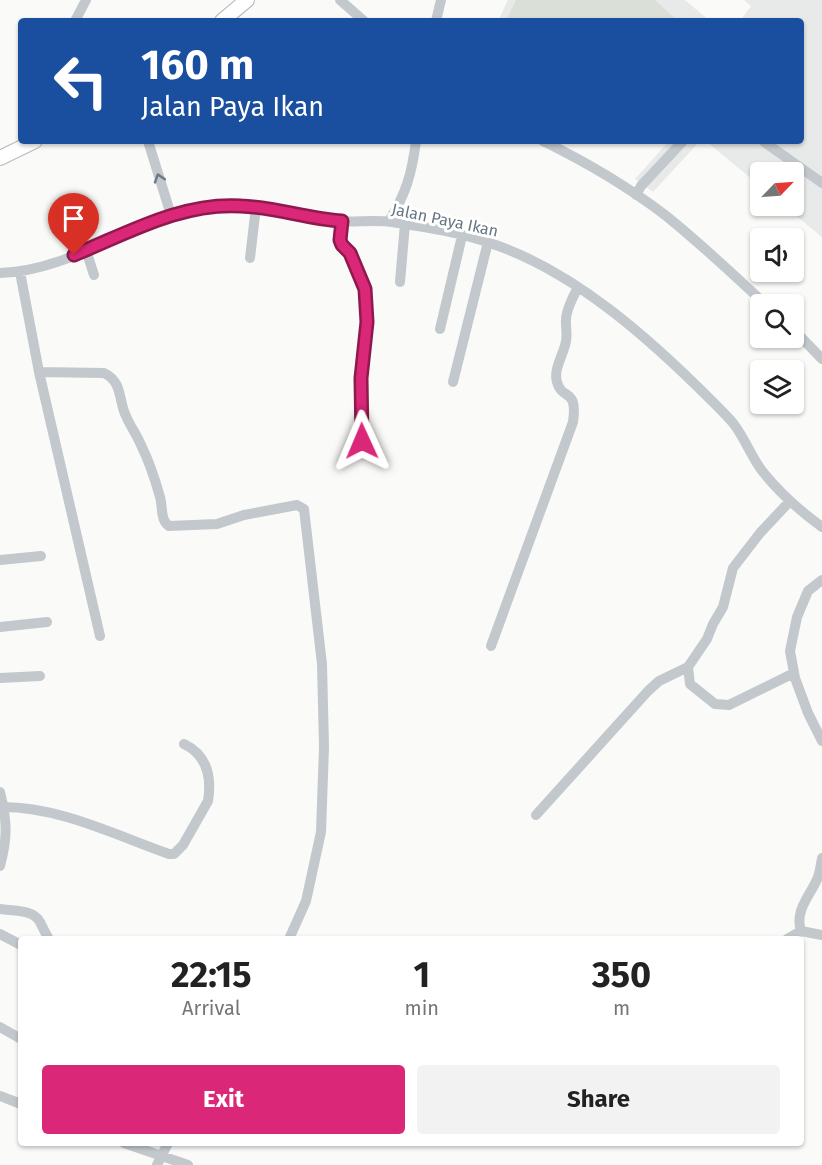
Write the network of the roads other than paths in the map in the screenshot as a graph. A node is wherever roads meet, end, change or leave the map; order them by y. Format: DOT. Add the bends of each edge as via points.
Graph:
graph roads {
  1 [pos="86,0"];
  2 [pos="247,0"];
  3 [pos="340,0"];
  4 [pos="441,0"];
  5 [pos="77,18"];
  6 [pos="226,18"];
  7 [pos="361,18"];
  8 [pos="437,18"];
  9 [pos="29,144"];
  10 [pos="149,144"];
  11 [pos="416,144"];
  12 [pos="549,144"];
  13 [pos="680,144"];
  14 [pos="767,144"];
  15 [pos="0,158"];
  16 [pos="822,183"];
  17 [pos="636,195"];
  18 [pos="256,207"];
  19 [pos="171,215"];
  20 [pos="342,221"];
  21 [pos="389,221"];
  22 [pos="405,224"];
  23 [pos="462,236"];
  24 [pos="488,242"];
  25 [pos="86,250"];
  26 [pos="250,258"];
  27 [pos="20,272"];
  28 [pos="0,273"];
  29 [pos="94,275"];
  30 [pos="400,282"];
  31 [pos="578,287"];
  32 [pos="754,294"];
  33 [pos="440,329"];
  34 [pos="804,340"];
  35 [pos="822,359"];
  36 [pos="39,372"];
  37 [pos="453,382"];
  38 [pos="362,441"];
  39 [pos="790,501"];
  40 [pos="822,527"];
  41 [pos="41,556"];
  42 [pos="0,560"];
  43 [pos="822,580"];
  44 [pos="47,622"];
  45 [pos="0,627"];
  46 [pos="100,636"];
  47 [pos="491,646"];
  48 [pos="688,667"];
  49 [pos="794,673"];
  50 [pos="40,676"];
  51 [pos="0,678"];
  52 [pos="822,741"];
  53 [pos="184,744"];
  54 [pos="0,792"];
  55 [pos="2,807"];
  56 [pos="536,815"];
  57 [pos="822,858"];
  58 [pos="0,866"];
  59 [pos="0,909"];
  60 [pos="801,932"];
  61 [pos="0,934"];
  62 [pos="822,935"];
  63 [pos="47,936"];
  64 [pos="290,936"];
  65 [pos="793,936"];
  66 [pos="18,943"];
  67 [pos="0,1027"];
  68 [pos="18,1037"];
  69 [pos="0,1096"];
  70 [pos="18,1103"];
  71 [pos="130,1146"];
  72 [pos="166,1146"];
  73 [pos="159,1161"];
  74 [pos="188,1165"];
  1 -- 5 [label="street"];
  2 -- 6 [label="main road"];
  3 -- 7 [label="street"];
  4 -- 8 [label="street"];
  9 -- 15 [label="main road"];
  19 -- 10 [label="street, one-way"];
  11 -- 21 [label="street" via="412,172"];
  12 -- 17 [label="street"];
  13 -- 17 [label="street"];
  14 -- 16 [label="street"];
  17 -- 32 [label="street" via="677,225"];
  18 -- 19 [label="street, Jalan Paya Ikan" via="222,205"];
  18 -- 20 [label="street, Jalan Paya Ikan"];
  18 -- 26 [label="street"];
  19 -- 25 [label="street, Jalan Paya Ikan"];
  20 -- 21 [label="street, Jalan Paya Ikan"];
  20 -- 38 [label="street" via="340,240 365,289"];
  21 -- 22 [label="street, Jalan Paya Ikan"];
  22 -- 23 [label="street, Jalan Paya Ikan"];
  22 -- 30 [label="street"];
  23 -- 24 [label="street, Jalan Paya Ikan"];
  23 -- 33 [label="street"];
  24 -- 31 [label="street, Jalan Paya Ikan" via="543,266"];
  24 -- 37 [label="street"];
  25 -- 27 [label="street, Jalan Paya Ikan"];
  25 -- 29 [label="street"];
  27 -- 28 [label="street, Jalan Paya Ikan"];
  27 -- 36 [label="street"];
  31 -- 39 [label="street, Jalan Paya Ikan" via="641,336 713,402 734,424 762,471"];
  31 -- 47 [label="street" via="566,317 566,342 556,376 559,388 573,401 573,422"];
  34 -- 35 [label="street"];
  36 -- 46 [label="street"];
  36 -- 64 [label="street" via="104,373 117,382 125,415 153,471 163,517 169,526 217,524 297,505 304,508 322,664 324,747 321,832 306,902"];
  39 -- 40 [label="street, Jalan Paya Ikan"];
  39 -- 48 [label="street" via="733,568 723,607"];
  41 -- 42 [label="street"];
  43 -- 49 [label="street" via="808,591 797,617 790,651"];
  44 -- 45 [label="street"];
  48 -- 49 [label="street" via="690,684 715,704 729,705"];
  48 -- 56 [label="street" via="648,691"];
  49 -- 52 [label="street"];
  50 -- 51 [label="street"];
  53 -- 55 [label="street" via="205,763 210,792 183,846 174,854 66,816"];
  54 -- 55 [label="street"];
  55 -- 58 [label="street" via="7,821"];
  57 -- 60 [label="street" via="817,878 805,898 798,924"];
  59 -- 63 [label="street" via="33,914"];
  60 -- 62 [label="street"];
  60 -- 65 [label="street"];
  61 -- 66 [label="street"];
  67 -- 68 [label="street"];
  69 -- 70 [label="street"];
  71 -- 73 [label="street"];
  72 -- 73 [label="street"];
  73 -- 74 [label="street"];
}
